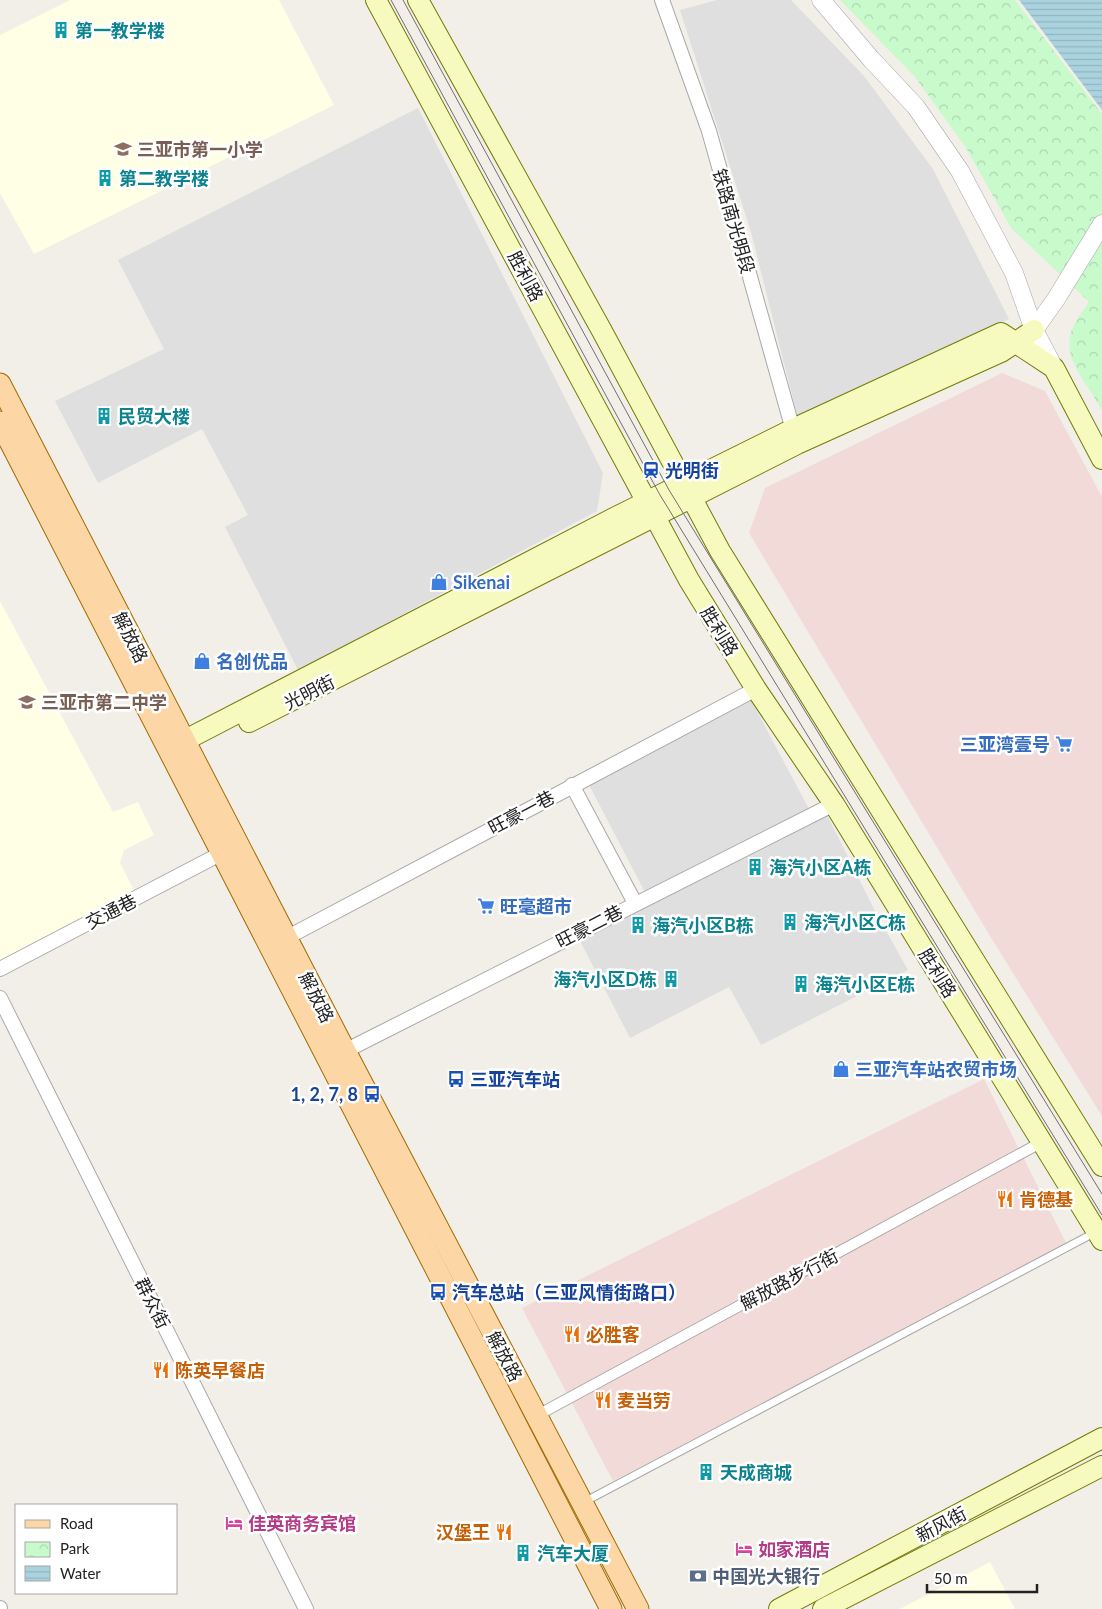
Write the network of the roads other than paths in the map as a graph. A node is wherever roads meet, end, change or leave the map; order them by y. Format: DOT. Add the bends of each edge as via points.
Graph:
graph roads {
  1 [pos="376,0"];
  2 [pos="418,0"];
  3 [pos="662,0"];
  4 [pos="820,0"];
  5 [pos="1102,224"];
  6 [pos="1034,330"];
  7 [pos="1009,338"];
  8 [pos="1054,368"];
  9 [pos="0,384"];
  10 [pos="0,422"];
  11 [pos="795,437"];
  12 [pos="1102,459"];
  13 [pos="687,491"];
  14 [pos="650,510"];
  15 [pos="756,689"];
  16 [pos="179,750"];
  17 [pos="572,785"];
  18 [pos="834,804"];
  19 [pos="222,853"];
  20 [pos="636,903"];
  21 [pos="286,938"];
  22 [pos="0,968"];
  23 [pos="0,998"];
  24 [pos="345,1051"];
  25 [pos="1042,1142"];
  26 [pos="1102,1166"];
  27 [pos="1099,1236"];
  28 [pos="536,1416"];
  29 [pos="1102,1438"];
  30 [pos="1102,1466"];
  31 [pos="582,1503"];
  32 [pos="306,1609"];
  33 [pos="611,1609"];
  34 [pos="638,1609"];
  35 [pos="779,1609"];
  36 [pos="823,1609"];
  1 -- 14 [label="main road, 胜利路"];
  2 -- 13 [label="main road"];
  3 -- 11 [label="street, 铁路南光明段" via="709,131"];
  4 -- 6 [label="street" via="916,107 960,171 1014,272"];
  5 -- 6 [label="street"];
  6 -- 7 [label="main road, 光明街"];
  6 -- 8 [label="street"];
  7 -- 8 [label="main road"];
  7 -- 11 [label="main road, 光明街"];
  8 -- 12 [label="main road"];
  9 -- 16 [label="main road, 解放路"];
  10 -- 16 [label="main road, 解放路"];
  11 -- 13 [label="main road, 光明街"];
  13 -- 14 [label="main road, 光明街"];
  13 -- 26 [label="main road" via="720,551"];
  14 -- 15 [label="main road, 胜利路"];
  14 -- 16 [label="main road, 光明街"];
  15 -- 17 [label="street, 旺豪一巷"];
  15 -- 18 [label="main road, 胜利路"];
  16 -- 19 [label="main road, 解放路"];
  16 -- 21 [label="main road, 解放路"];
  17 -- 20 [label="street"];
  17 -- 21 [label="street, 旺豪一巷"];
  18 -- 20 [label="street, 旺豪二巷"];
  18 -- 25 [label="main road, 胜利路"];
  19 -- 22 [label="street, 交通巷"];
  19 -- 33 [label="main road, 解放路"];
  20 -- 24 [label="street, 旺豪二巷"];
  21 -- 24 [label="main road, 解放路"];
  23 -- 32 [label="street, 群众街"];
  24 -- 28 [label="main road, 解放路"];
  25 -- 27 [label="main road, 胜利路"];
  25 -- 28 [label="street, 解放路步行街"];
  27 -- 31 [label="lane"];
  28 -- 31 [label="main road, 解放路"];
  29 -- 35 [label="main road, 新风街"];
  30 -- 36 [label="main road, 新风街"];
  31 -- 34 [label="main road, 解放路"];
}
